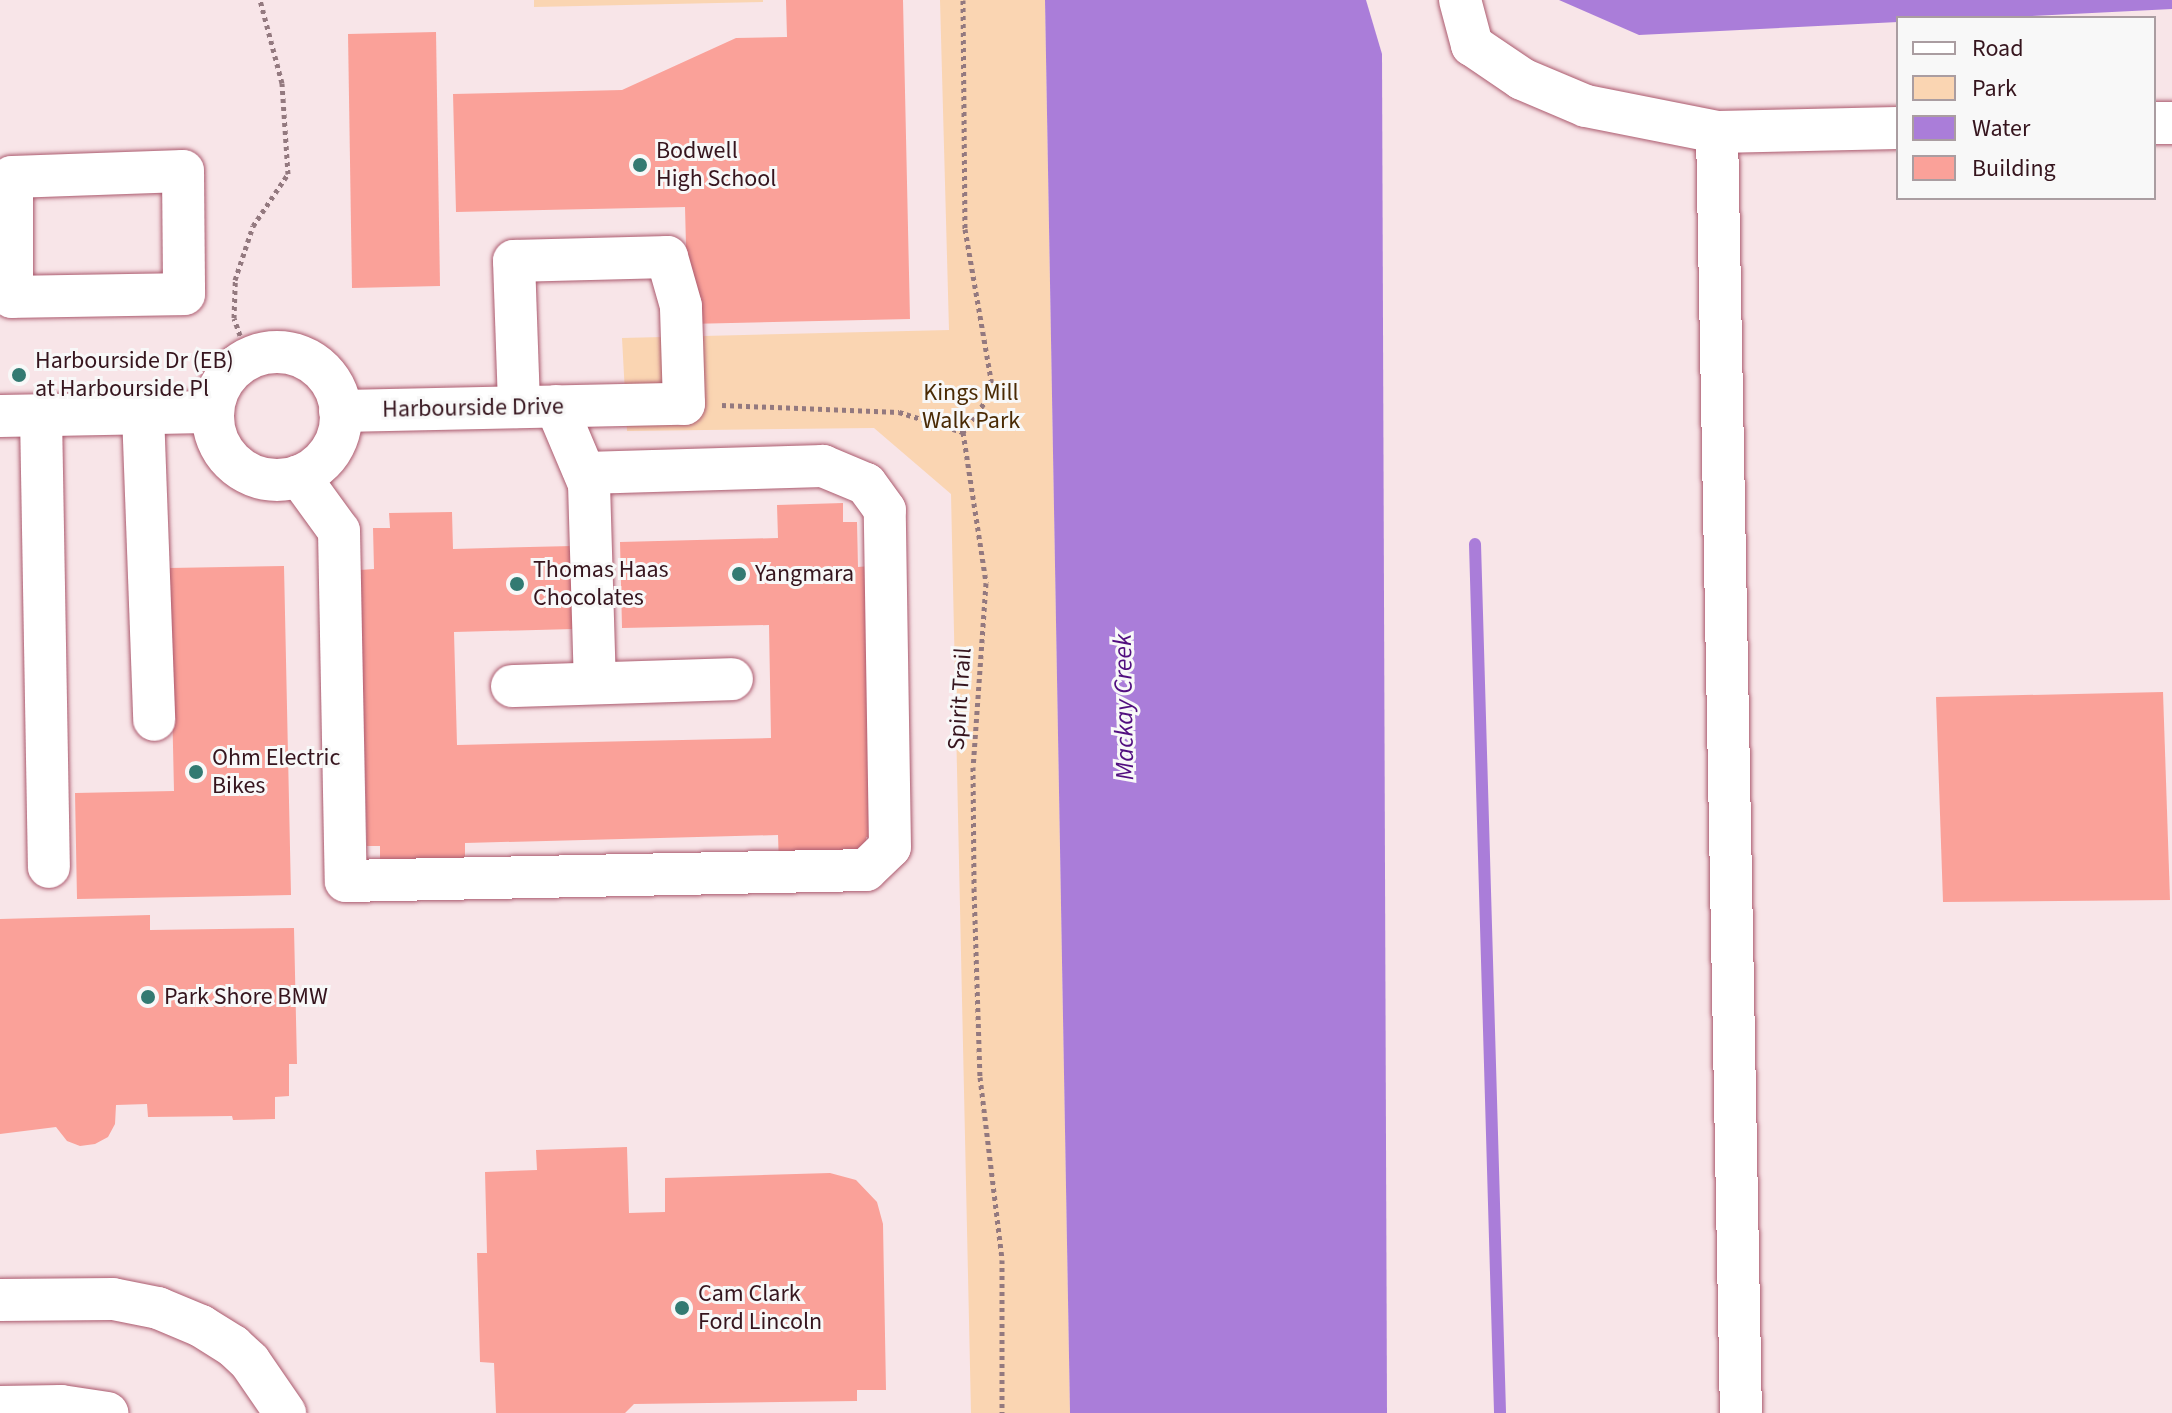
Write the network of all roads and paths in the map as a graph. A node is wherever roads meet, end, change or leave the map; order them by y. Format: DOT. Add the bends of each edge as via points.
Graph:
graph roads {
  1 [pos="260,0"];
  2 [pos="963,0"];
  3 [pos="1460,0"];
  4 [pos="1896,128"];
  5 [pos="1717,132"];
  6 [pos="6,251"];
  7 [pos="248,358"];
  8 [pos="708,405"];
  9 [pos="538,406"];
  10 [pos="340,411"];
  11 [pos="213,412"];
  12 [pos="143,413"];
  13 [pos="41,415"];
  14 [pos="0,416"];
  15 [pos="963,432"];
  16 [pos="585,473"];
  17 [pos="299,476"];
  18 [pos="732,679"];
  19 [pos="595,683"];
  20 [pos="512,686"];
  21 [pos="154,720"];
  22 [pos="49,867"];
  23 [pos="0,1300"];
  24 [pos="0,1407"];
  25 [pos="107,1413"];
  26 [pos="285,1413"];
  27 [pos="1002,1413"];
  28 [pos="1741,1413"];
  1 -- 7 [label="path" via="282,83 288,174 253,226 235,280 234,318"];
  2 -- 15 [label="path" via="965,229 993,391"];
  3 -- 5 [label="street" via="1472,45 1522,79 1586,106"];
  4 -- 5 [label="street"];
  5 -- 28 [label="street"];
  6 -- 6 [label="street" via="12,297 184,294 183,171 12,177"];
  7 -- 10 [label="street" via="288,353 314,364 332,385"];
  7 -- 11 [label="street" via="220,386"];
  8 -- 15 [label="path" via="899,412"];
  9 -- 9 [label="street, Harbourside Drive" via="684,404 681,306 667,257 514,261"];
  9 -- 10 [label="street, Harbourside Drive"];
  9 -- 16 [label="street"];
  10 -- 17 [label="street" via="330,450"];
  11 -- 12 [label="street"];
  11 -- 17 [label="street" via="217,439 233,463 271,480"];
  12 -- 13 [label="street"];
  12 -- 21 [label="street"];
  13 -- 14 [label="street"];
  13 -- 22 [label="street"];
  15 -- 27 [label="path, Spirit Trail" via="986,583 973,767 974,888 980,1077 1002,1260"];
  16 -- 17 [label="street" via="823,466 866,484 885,510 890,847 866,870 346,881 339,531"];
  16 -- 19 [label="street"];
  18 -- 19 [label="street"];
  19 -- 20 [label="street"];
  23 -- 26 [label="street" via="113,1299 158,1308 233,1346"];
  24 -- 25 [label="street" via="61,1406"];
}
